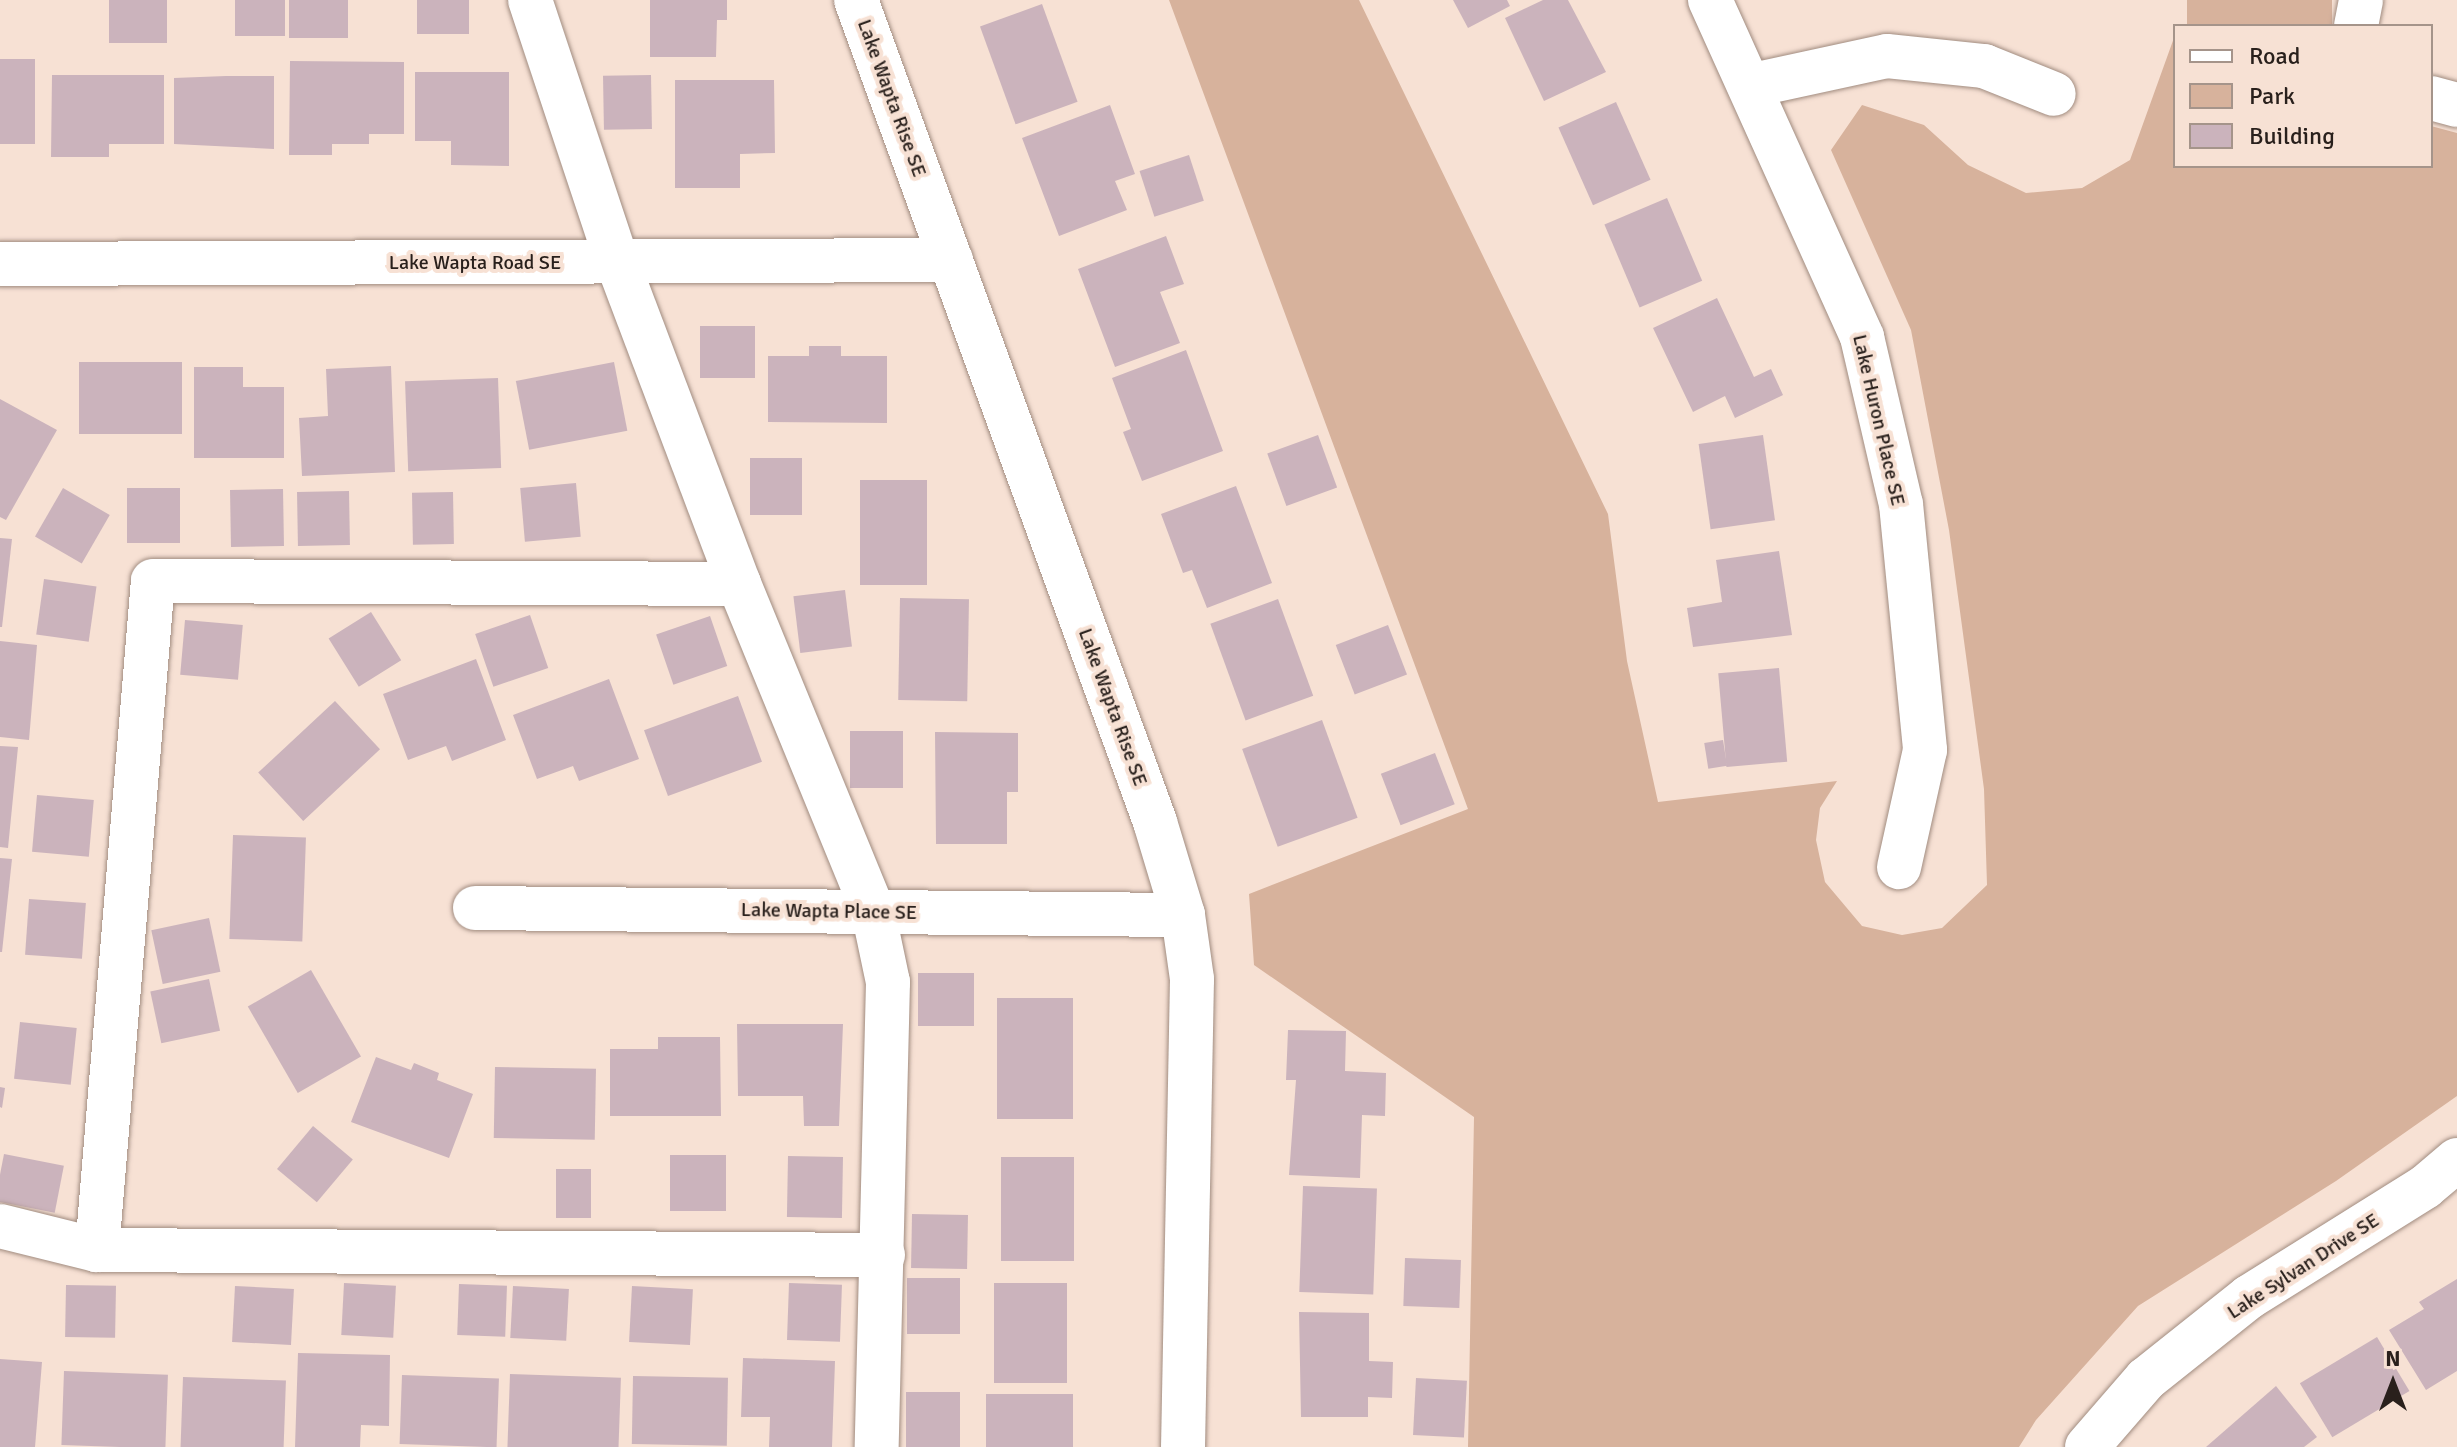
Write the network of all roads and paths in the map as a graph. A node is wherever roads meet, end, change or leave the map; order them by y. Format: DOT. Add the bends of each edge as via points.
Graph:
graph roads {
  1 [pos="530,0"];
  2 [pos="856,0"];
  3 [pos="1710,0"];
  4 [pos="2361,0"];
  5 [pos="2356,24"];
  6 [pos="1753,85"];
  7 [pos="2054,94"];
  8 [pos="2433,99"];
  9 [pos="2457,105"];
  10 [pos="951,260"];
  11 [pos="617,261"];
  12 [pos="0,264"];
  13 [pos="739,584"];
  14 [pos="1899,867"];
  15 [pos="475,908"];
  16 [pos="873,911"];
  17 [pos="1183,915"];
  18 [pos="2457,1160"];
  19 [pos="0,1226"];
  20 [pos="97,1250"];
  21 [pos="883,1255"];
  22 [pos="877,1447"];
  23 [pos="1183,1447"];
  24 [pos="2087,1447"];
  1 -- 11 [label="street"];
  2 -- 10 [label="street, Lake Wapta Rise SE"];
  3 -- 6 [label="street, Lake Huron Place SE"];
  4 -- 5 [label="street"];
  6 -- 7 [label="street" via="1887,56 1984,66"];
  6 -- 14 [label="street, Lake Huron Place SE" via="1862,337 1901,504 1925,750"];
  8 -- 9 [label="street"];
  10 -- 11 [label="street, Lake Wapta Road SE"];
  10 -- 17 [label="street, Lake Wapta Rise SE" via="1155,822"];
  11 -- 12 [label="street, Lake Wapta Road SE"];
  11 -- 13 [label="street"];
  13 -- 16 [label="street"];
  13 -- 20 [label="street" via="153,581"];
  15 -- 16 [label="street, Lake Wapta Place SE"];
  16 -- 17 [label="street, Lake Wapta Place SE"];
  16 -- 21 [label="street" via="888,982"];
  17 -- 23 [label="street, Lake Wapta Rise SE" via="1192,979"];
  18 -- 24 [label="street, Lake Sylvan Drive SE" via="2425,1187 2249,1297 2146,1379"];
  19 -- 20 [label="street"];
  20 -- 21 [label="street"];
  21 -- 22 [label="street"];
}
